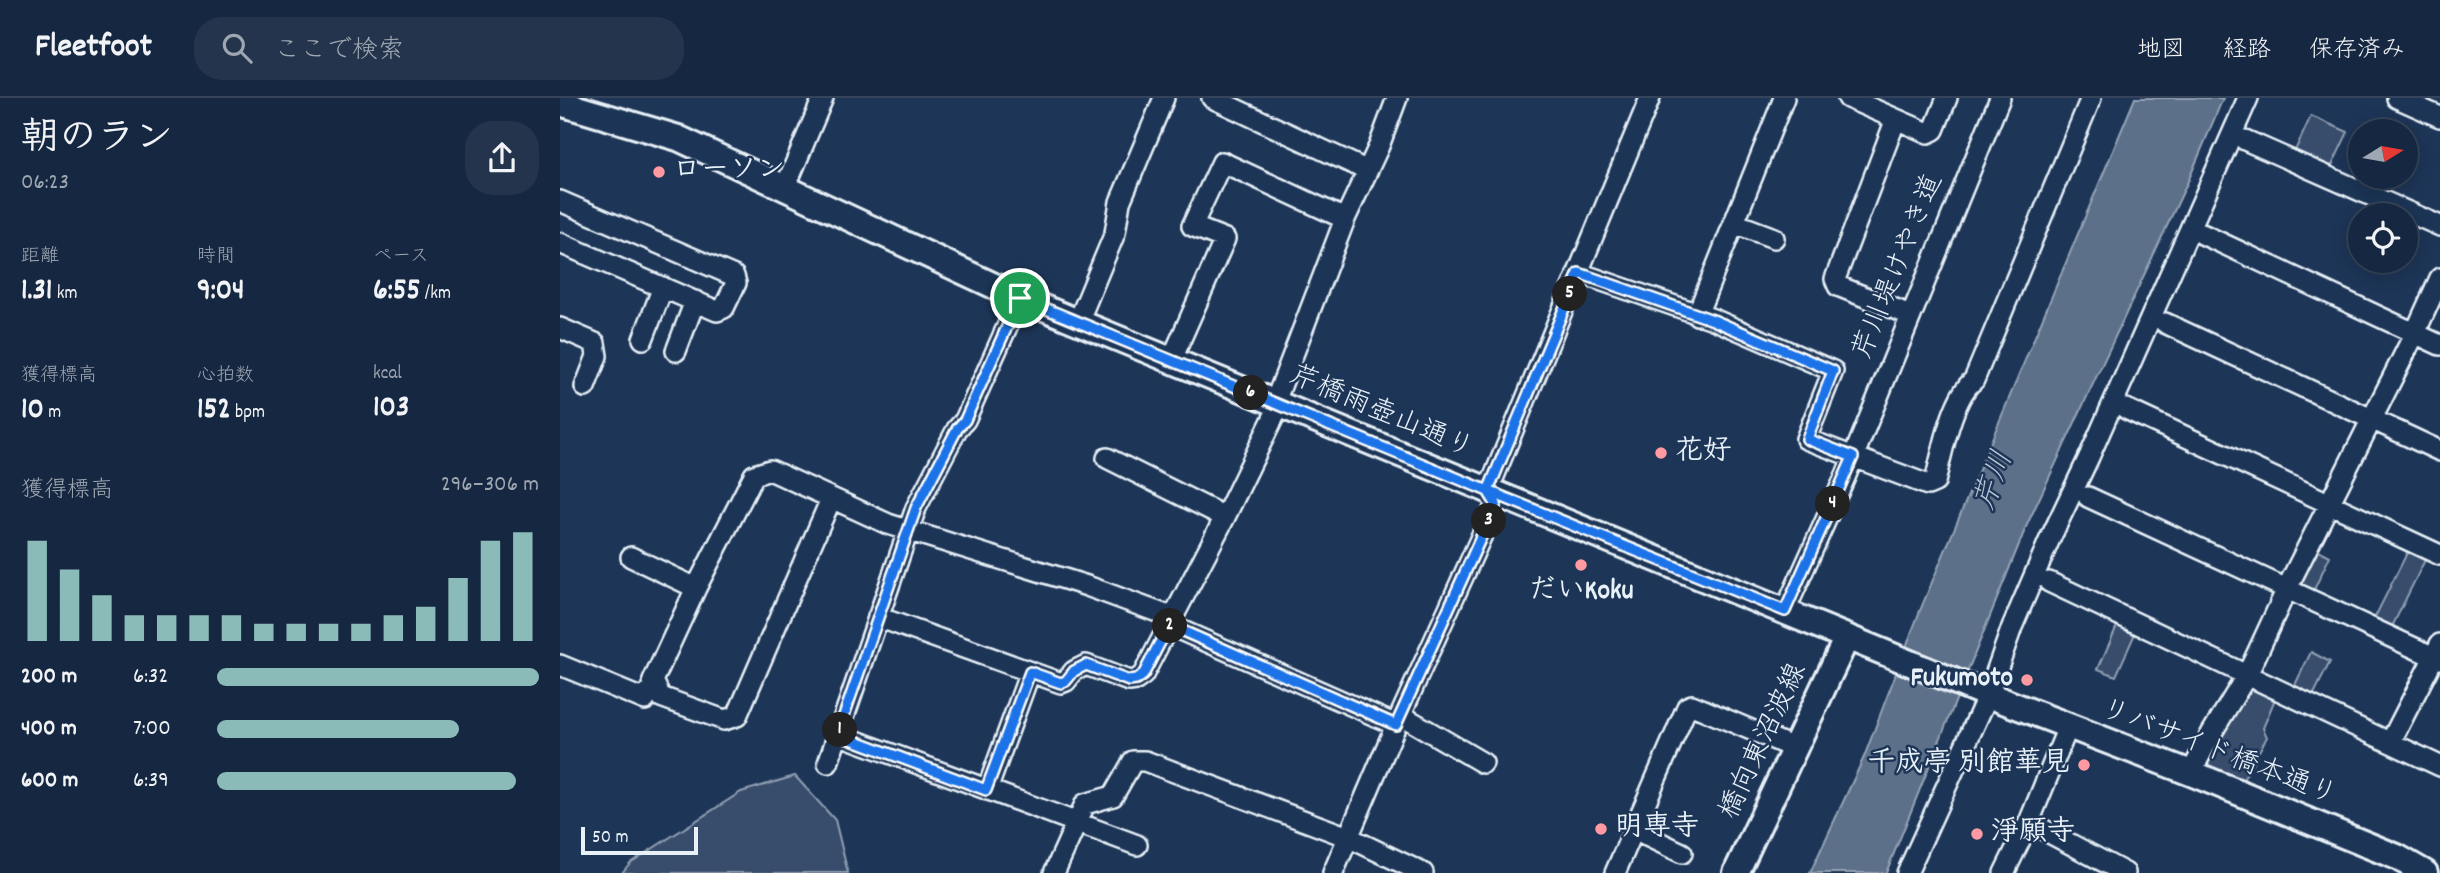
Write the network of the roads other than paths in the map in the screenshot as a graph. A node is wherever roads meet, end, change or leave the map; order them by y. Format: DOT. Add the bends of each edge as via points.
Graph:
graph roads {
  1 [pos="823,98"];
  2 [pos="1164,98"];
  3 [pos="1212,98"];
  4 [pos="1397,98"];
  5 [pos="1650,98"];
  6 [pos="1784,98"];
  7 [pos="1848,98"];
  8 [pos="1947,98"];
  9 [pos="2000,98"];
  10 [pos="2091,98"];
  11 [pos="2248,98"];
  12 [pos="2397,98"];
  13 [pos="575,104"];
  14 [pos="2440,117"];
  15 [pos="1896,119"];
  16 [pos="2245,140"];
  17 [pos="1366,170"];
  18 [pos="785,188"];
  19 [pos="560,201"];
  20 [pos="1345,219"];
  21 [pos="1734,223"];
  22 [pos="2440,226"];
  23 [pos="2202,234"];
  24 [pos="1774,238"];
  25 [pos="560,243"];
  26 [pos="1579,273"];
  27 [pos="2440,278"];
  28 [pos="663,288"];
  29 [pos="1020,298"];
  30 [pos="695,301"];
  31 [pos="1697,315"];
  32 [pos="1910,315"];
  33 [pos="1078,322"];
  34 [pos="2165,323"];
  35 [pos="560,328"];
  36 [pos="2415,333"];
  37 [pos="643,340"];
  38 [pos="2440,345"];
  39 [pos="676,351"];
  40 [pos="1172,359"];
  41 [pos="585,387"];
  42 [pos="1280,404"];
  43 [pos="2126,409"];
  44 [pos="2372,419"];
  45 [pos="2440,451"];
  46 [pos="1853,457"];
  47 [pos="1107,458"];
  48 [pos="1488,491"];
  49 [pos="2088,497"];
  50 [pos="831,499"];
  51 [pos="2329,503"];
  52 [pos="1225,517"];
  53 [pos="908,530"];
  54 [pos="2440,555"];
  55 [pos="631,557"];
  56 [pos="2049,582"];
  57 [pos="696,588"];
  58 [pos="2287,588"];
  59 [pos="1785,611"];
  60 [pos="878,617"];
  61 [pos="1171,622"];
  62 [pos="1847,637"];
  63 [pos="2438,653"];
  64 [pos="560,665"];
  65 [pos="1030,672"];
  66 [pos="2247,675"];
  67 [pos="657,689"];
  68 [pos="1981,692"];
  69 [pos="1398,720"];
  70 [pos="2068,727"];
  71 [pos="839,730"];
  72 [pos="2391,741"];
  73 [pos="1794,748"];
  74 [pos="828,763"];
  75 [pos="1483,763"];
  76 [pos="2440,766"];
  77 [pos="2191,773"];
  78 [pos="986,790"];
  79 [pos="1077,822"];
  80 [pos="2029,822"];
  81 [pos="1634,830"];
  82 [pos="1348,837"];
  83 [pos="1136,847"];
  84 [pos="1682,853"];
  85 [pos="1054,873"];
  86 [pos="1333,873"];
  87 [pos="1423,873"];
  88 [pos="1615,873"];
  89 [pos="1736,873"];
  90 [pos="1907,873"];
  91 [pos="2004,873"];
  92 [pos="2124,873"];
  93 [pos="2425,873"];
  1 -- 18 [label="street"];
  2 -- 33 [label="street" via="1120,202 1115,233"];
  3 -- 17 [label="street"];
  4 -- 17 [label="street"];
  5 -- 26 [label="street"];
  6 -- 21 [label="street"];
  7 -- 15 [label="street"];
  8 -- 15 [label="street" via="1934,130 1928,132"];
  9 -- 32 [label="street, 芹川堤けやき道"];
  10 -- 46 [label="street" via="1974,380 1959,404 1935,482 1928,485"];
  11 -- 68 [label="street"];
  12 -- 14 [label="street"];
  13 -- 18 [label="main road, 芹橋雨壺山通り" via="678,138"];
  15 -- 32 [label="street" via="1835,279 1838,286"];
  16 -- 22 [label="street"];
  17 -- 20 [label="street"];
  18 -- 29 [label="main road, 芹橋雨壺山通り"];
  19 -- 30 [label="street" via="734,276 736,283 724,308 717,311"];
  20 -- 40 [label="street" via="1222,162 1192,226 1225,239"];
  20 -- 42 [label="street" via="1278,394"];
  21 -- 24 [label="street"];
  21 -- 31 [label="street"];
  23 -- 36 [label="street"];
  25 -- 28 [label="street"];
  26 -- 31 [label="street"];
  26 -- 48 [label="street"];
  27 -- 36 [label="street"];
  28 -- 30 [label="street"];
  28 -- 37 [label="street"];
  29 -- 33 [label="main road, 芹橋雨壺山通り"];
  29 -- 53 [label="street" via="965,420"];
  30 -- 39 [label="street"];
  31 -- 46 [label="street" via="1833,371 1807,439"];
  32 -- 46 [label="street, 芹川堤けやき道"];
  33 -- 40 [label="main road, 芹橋雨壺山通り"];
  34 -- 44 [label="street"];
  35 -- 41 [label="street" via="595,343 597,356"];
  36 -- 38 [label="street"];
  36 -- 44 [label="street"];
  40 -- 42 [label="main road, 芹橋雨壺山通り"];
  42 -- 48 [label="main road, 芹橋雨壺山通り"];
  42 -- 52 [label="street"];
  43 -- 51 [label="street"];
  44 -- 45 [label="street"];
  44 -- 51 [label="street"];
  46 -- 59 [label="street, 芹川堤けやき道"];
  47 -- 52 [label="street"];
  48 -- 59 [label="main road, 芹橋雨壺山通り"];
  48 -- 69 [label="street" via="1496,504"];
  49 -- 58 [label="street"];
  50 -- 53 [label="street"];
  50 -- 57 [label="street" via="770,470 754,475"];
  50 -- 67 [label="street" via="737,716 724,720 661,697"];
  51 -- 54 [label="street"];
  51 -- 58 [label="street"];
  52 -- 61 [label="street"];
  53 -- 60 [label="street"];
  53 -- 61 [label="street" via="1087,586"];
  55 -- 57 [label="street"];
  56 -- 66 [label="street"];
  57 -- 67 [label="street" via="653,681"];
  58 -- 63 [label="street"];
  58 -- 66 [label="street"];
  59 -- 62 [label="main road, 芹橋雨壺山通り"];
  60 -- 65 [label="street"];
  60 -- 71 [label="street"];
  61 -- 65 [label="street" via="1136,680 1086,665 1061,683"];
  61 -- 69 [label="street"];
  62 -- 68 [label="main road, 芹橋雨壺山通り"];
  62 -- 73 [label="main road, 橋向東沼波線"];
  63 -- 72 [label="street"];
  64 -- 67 [label="street" via="645,699"];
  65 -- 78 [label="street"];
  66 -- 72 [label="street"];
  66 -- 77 [label="street"];
  68 -- 70 [label="main road, リバサイド橋本通り"];
  68 -- 90 [label="street"];
  69 -- 75 [label="street"];
  69 -- 82 [label="street"];
  70 -- 77 [label="main road, リバサイド橋本通り"];
  70 -- 80 [label="street"];
  71 -- 74 [label="street"];
  71 -- 78 [label="street" via="843,736"];
  72 -- 76 [label="street"];
  73 -- 81 [label="street" via="1692,705 1687,707"];
  73 -- 89 [label="main road, 橋向東沼波線"];
  77 -- 93 [label="main road, リバサイド橋本通り" via="2397,856"];
  78 -- 79 [label="street"];
  79 -- 82 [label="street" via="1085,804 1113,796 1133,761 1145,761"];
  79 -- 83 [label="street"];
  79 -- 85 [label="street"];
  80 -- 91 [label="street"];
  80 -- 92 [label="street"];
  81 -- 84 [label="street"];
  81 -- 88 [label="street"];
  82 -- 86 [label="street"];
  82 -- 87 [label="street"];
}
